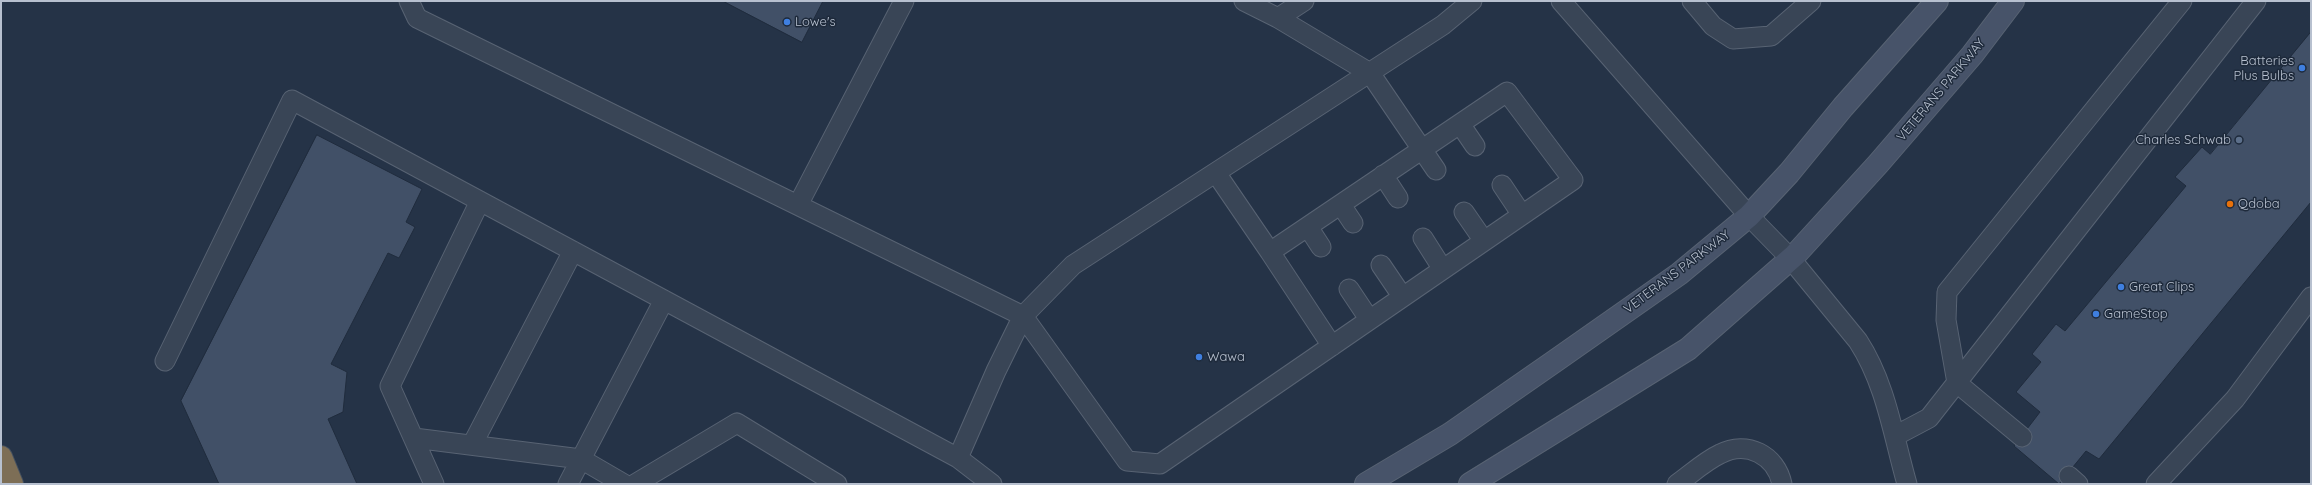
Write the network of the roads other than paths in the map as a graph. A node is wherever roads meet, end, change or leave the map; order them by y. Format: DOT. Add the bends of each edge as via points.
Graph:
graph roads {
  1 [pos="410,1"];
  2 [pos="904,1"];
  3 [pos="1244,1"];
  4 [pos="1304,1"];
  5 [pos="1472,1"];
  6 [pos="1561,1"];
  7 [pos="1692,1"];
  8 [pos="1811,1"];
  9 [pos="1937,1"];
  10 [pos="2012,1"];
  11 [pos="2182,1"];
  12 [pos="2256,1"];
  13 [pos="1278,18"];
  14 [pos="1370,73"];
  15 [pos="1460,124"];
  16 [pos="1475,146"];
  17 [pos="1422,149"];
  18 [pos="1436,170"];
  19 [pos="1216,173"];
  20 [pos="1384,175"];
  21 [pos="1502,186"];
  22 [pos="1398,198"];
  23 [pos="480,201"];
  24 [pos="798,205"];
  25 [pos="1341,205"];
  26 [pos="1464,212"];
  27 [pos="1522,215"];
  28 [pos="1749,216"];
  29 [pos="1353,223"];
  30 [pos="1308,227"];
  31 [pos="1423,238"];
  32 [pos="1484,241"];
  33 [pos="1321,247"];
  34 [pos="573,251"];
  35 [pos="1270,252"];
  36 [pos="1790,258"];
  37 [pos="1381,265"];
  38 [pos="1442,268"];
  39 [pos="1349,289"];
  40 [pos="1402,296"];
  41 [pos="2311,297"];
  42 [pos="664,300"];
  43 [pos="1023,316"];
  44 [pos="1368,320"];
  45 [pos="1332,346"];
  46 [pos="165,361"];
  47 [pos="1957,383"];
  48 [pos="1895,436"];
  49 [pos="2022,437"];
  50 [pos="414,438"];
  51 [pos="472,445"];
  52 [pos="1,457"];
  53 [pos="958,458"];
  54 [pos="581,459"];
  55 [pos="12,484"];
  56 [pos="434,484"];
  57 [pos="568,484"];
  58 [pos="624,484"];
  59 [pos="635,484"];
  60 [pos="837,484"];
  61 [pos="992,484"];
  62 [pos="1366,484"];
  63 [pos="1470,484"];
  64 [pos="1677,484"];
  65 [pos="1782,484"];
  66 [pos="1907,484"];
  67 [pos="2156,484"];
  1 -- 24 [label="lane" via="417,18"];
  2 -- 24 [label="lane"];
  3 -- 13 [label="lane"];
  4 -- 13 [label="lane"];
  5 -- 14 [label="lane" via="1443,24"];
  6 -- 28 [label="lane"];
  7 -- 8 [label="lane" via="1713,26 1733,39 1771,36"];
  9 -- 28 [label="main road, VETERANS PARKWAY" via="1843,106 1790,173"];
  10 -- 36 [label="main road, VETERANS PARKWAY" via="1972,55 1878,164"];
  11 -- 47 [label="lane" via="1947,292 1946,320"];
  12 -- 47 [label="lane"];
  13 -- 14 [label="lane"];
  14 -- 17 [label="lane"];
  14 -- 19 [label="lane"];
  15 -- 16 [label="lane"];
  15 -- 17 [label="lane"];
  15 -- 27 [label="lane" via="1508,92 1573,180"];
  17 -- 18 [label="lane"];
  17 -- 20 [label="lane"];
  19 -- 35 [label="lane"];
  19 -- 43 [label="lane" via="1073,265"];
  20 -- 22 [label="lane"];
  20 -- 25 [label="lane"];
  21 -- 27 [label="lane"];
  23 -- 34 [label="lane"];
  23 -- 46 [label="lane" via="292,100"];
  23 -- 50 [label="lane" via="390,386"];
  24 -- 43 [label="lane"];
  25 -- 29 [label="lane"];
  25 -- 30 [label="lane"];
  26 -- 32 [label="lane"];
  27 -- 32 [label="lane"];
  28 -- 36 [label="lane"];
  28 -- 62 [label="main road, VETERANS PARKWAY" via="1678,274 1555,361 1450,434"];
  30 -- 33 [label="lane"];
  30 -- 35 [label="lane"];
  31 -- 38 [label="lane"];
  32 -- 38 [label="lane"];
  34 -- 42 [label="lane"];
  34 -- 51 [label="lane"];
  35 -- 45 [label="lane"];
  36 -- 48 [label="lane" via="1867,354 1882,388"];
  36 -- 63 [label="main road, VETERANS PARKWAY" via="1688,349"];
  37 -- 40 [label="lane"];
  38 -- 40 [label="lane"];
  39 -- 44 [label="lane"];
  40 -- 44 [label="lane"];
  41 -- 67 [label="lane" via="2235,399"];
  42 -- 53 [label="lane"];
  42 -- 54 [label="lane"];
  43 -- 45 [label="lane" via="1127,461 1160,464"];
  43 -- 53 [label="lane"];
  44 -- 45 [label="lane"];
  47 -- 48 [label="lane" via="1929,418"];
  47 -- 49 [label="lane"];
  48 -- 66 [label="lane"];
  50 -- 51 [label="lane"];
  50 -- 56 [label="lane"];
  51 -- 54 [label="lane"];
  52 -- 55 [label="highway"];
  53 -- 61 [label="lane"];
  54 -- 57 [label="lane"];
  54 -- 58 [label="lane"];
  59 -- 60 [label="lane" via="737,423"];
  64 -- 65 [label="lane" via="1721,453 1745,448 1758,450 1769,460"];
}
